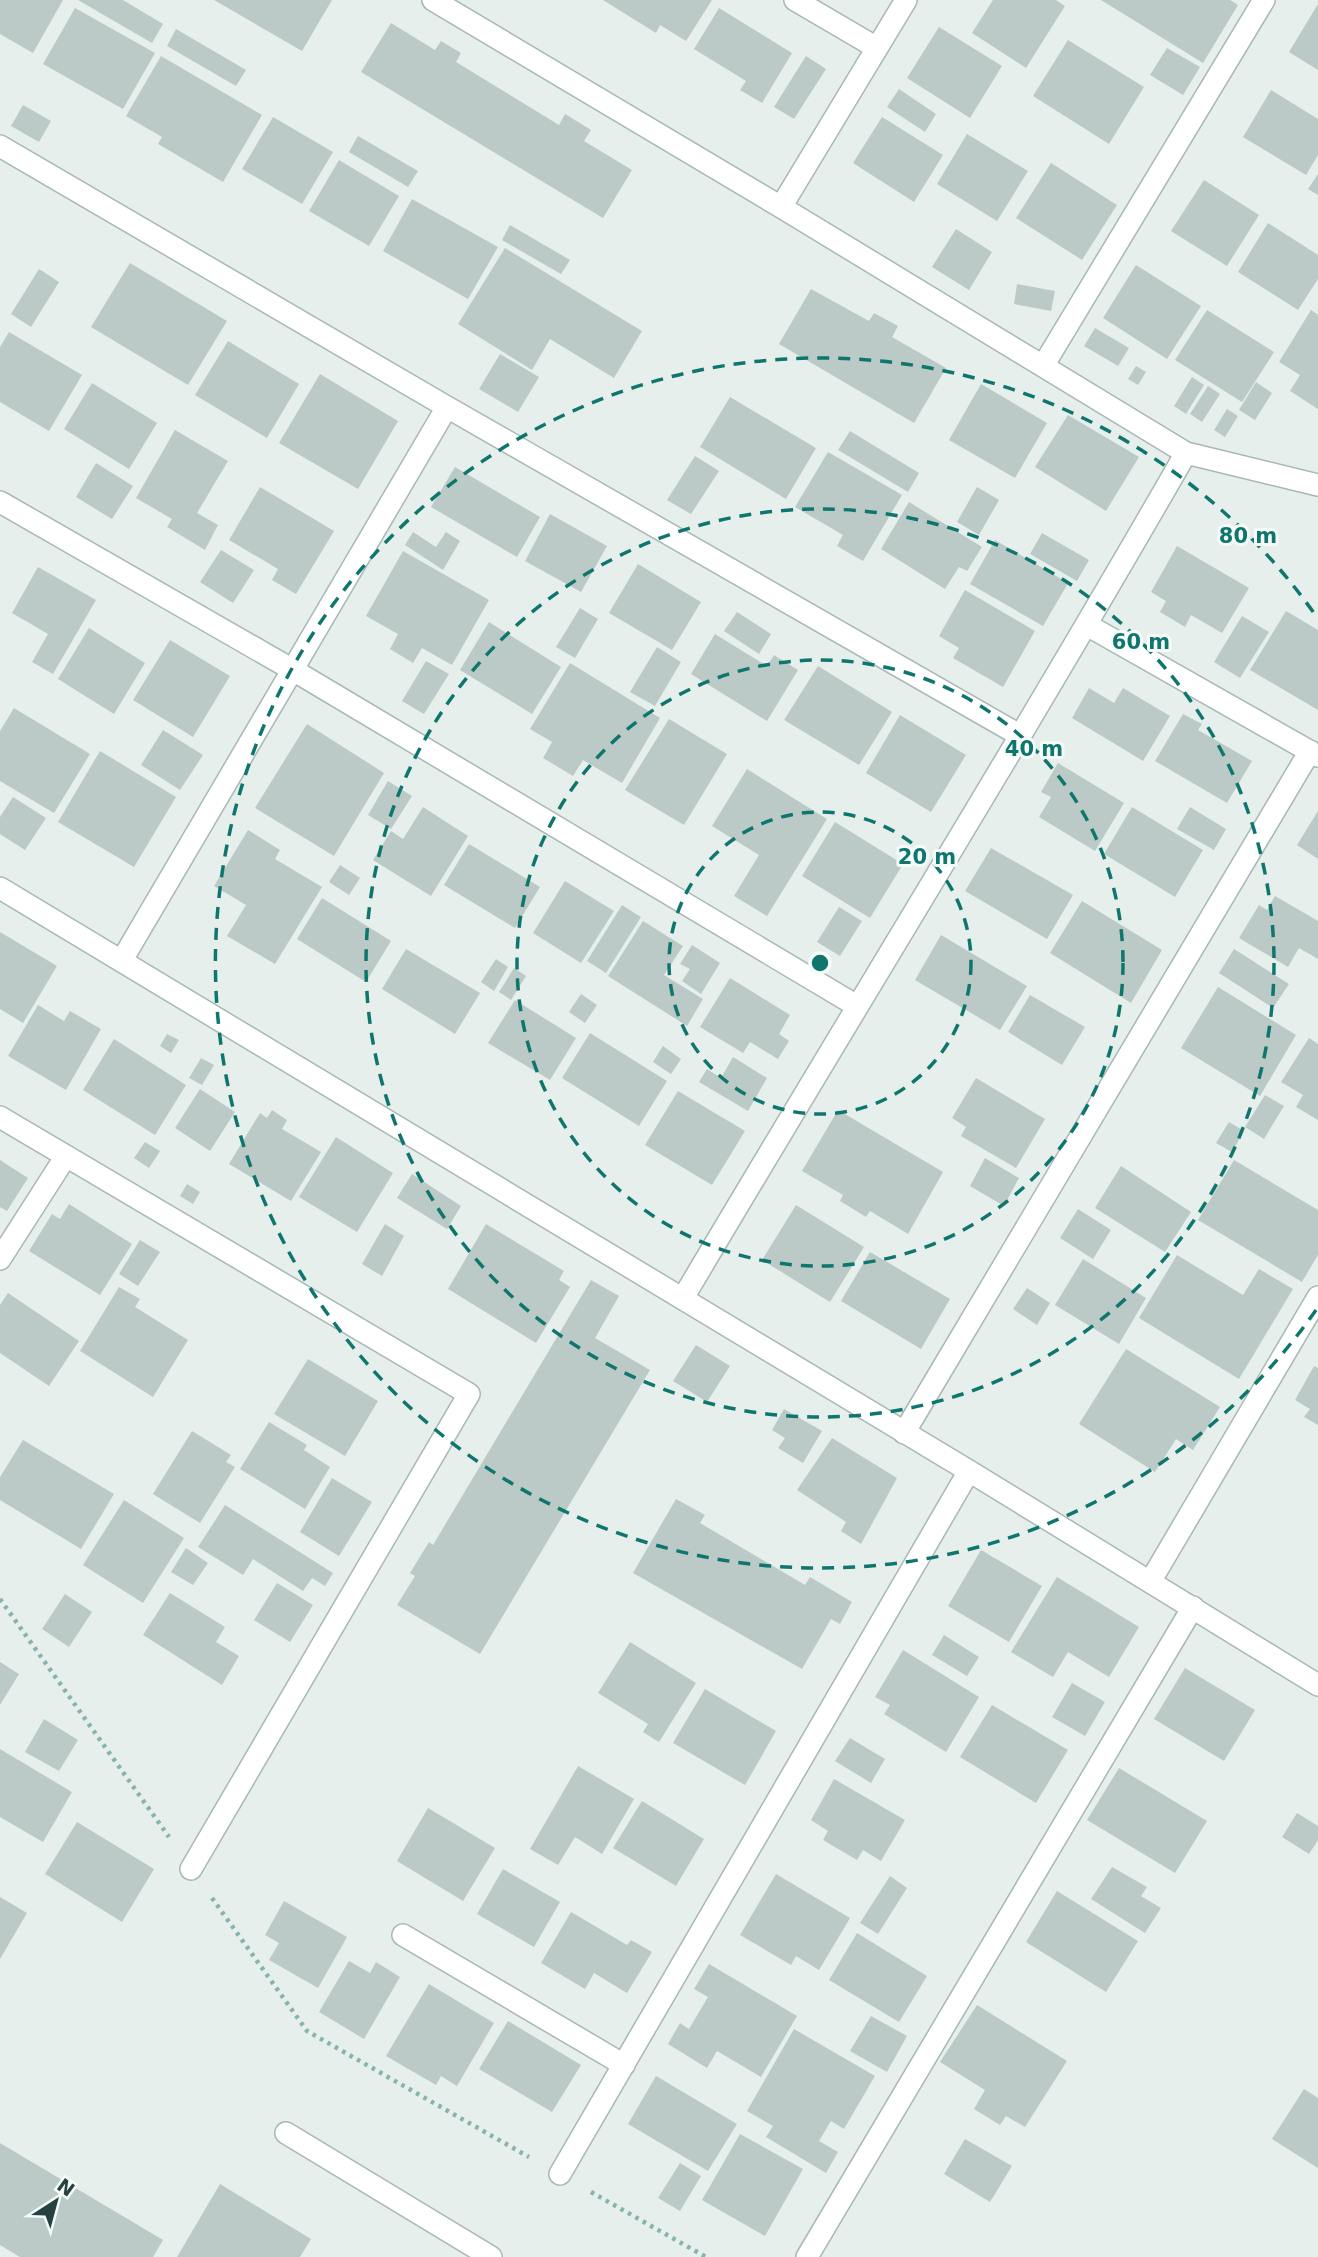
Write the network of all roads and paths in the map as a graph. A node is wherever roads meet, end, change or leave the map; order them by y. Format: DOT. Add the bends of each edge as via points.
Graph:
graph roads {
  1 [pos="433,0"];
  2 [pos="796,0"];
  3 [pos="906,0"];
  4 [pos="1264,0"];
  5 [pos="877,48"];
  6 [pos="0,146"];
  7 [pos="781,207"];
  8 [pos="1043,366"];
  9 [pos="447,408"];
  10 [pos="1186,453"];
  11 [pos="1318,485"];
  12 [pos="0,502"];
  13 [pos="1087,625"];
  14 [pos="293,670"];
  15 [pos="1021,736"];
  16 [pos="1314,753"];
  17 [pos="0,888"];
  18 [pos="122,960"];
  19 [pos="857,1006"];
  20 [pos="0,1118"];
  21 [pos="65,1156"];
  22 [pos="0,1259"];
  23 [pos="1318,1297"];
  24 [pos="683,1298"];
  25 [pos="904,1433"];
  26 [pos="969,1471"];
  27 [pos="1150,1582"];
  28 [pos="0,1599"];
  29 [pos="1193,1607"];
  30 [pos="1318,1685"];
  31 [pos="191,1869"];
  32 [pos="403,1935"];
  33 [pos="624,2064"];
  34 [pos="286,2133"];
  35 [pos="560,2174"];
  36 [pos="491,2257"];
  37 [pos="706,2257"];
  38 [pos="807,2257"];
  1 -- 7 [label="street"];
  2 -- 5 [label="street"];
  3 -- 5 [label="street"];
  4 -- 8 [label="street"];
  5 -- 7 [label="street"];
  6 -- 9 [label="street"];
  7 -- 8 [label="street"];
  8 -- 10 [label="street"];
  9 -- 14 [label="street"];
  9 -- 15 [label="street"];
  10 -- 11 [label="street"];
  10 -- 13 [label="street"];
  12 -- 14 [label="street"];
  13 -- 15 [label="street"];
  13 -- 16 [label="street"];
  14 -- 18 [label="street"];
  14 -- 19 [label="street"];
  15 -- 19 [label="street"];
  16 -- 25 [label="street"];
  17 -- 18 [label="street"];
  18 -- 24 [label="street"];
  19 -- 24 [label="street"];
  20 -- 21 [label="street"];
  21 -- 22 [label="street"];
  21 -- 31 [label="street" via="469,1394"];
  23 -- 27 [label="street"];
  24 -- 25 [label="street"];
  25 -- 26 [label="street"];
  26 -- 27 [label="street"];
  26 -- 33 [label="street"];
  27 -- 29 [label="street"];
  28 -- 31 [label="path"];
  29 -- 30 [label="street"];
  29 -- 38 [label="street"];
  31 -- 35 [label="path" via="307,2031"];
  32 -- 33 [label="street"];
  33 -- 35 [label="street"];
  34 -- 36 [label="street"];
  35 -- 37 [label="path"];
}
